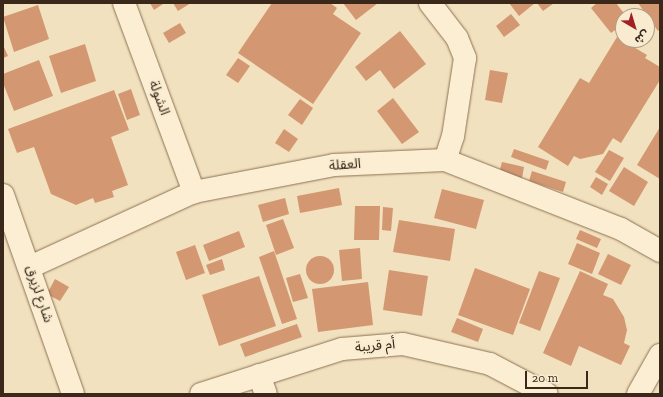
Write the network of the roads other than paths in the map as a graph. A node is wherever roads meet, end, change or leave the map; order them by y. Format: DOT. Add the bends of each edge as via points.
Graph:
graph roads {
  1 [pos="124,3"];
  2 [pos="430,3"];
  3 [pos="445,160"];
  4 [pos="194,192"];
  5 [pos="3,195"];
  6 [pos="660,251"];
  7 [pos="30,267"];
  8 [pos="660,354"];
  9 [pos="263,384"];
  10 [pos="73,394"];
  11 [pos="201,394"];
  12 [pos="547,394"];
  13 [pos="638,394"];
  1 -- 4 [label="street, الشولة"];
  2 -- 3 [label="street" via="457,38 465,58 453,136"];
  3 -- 4 [label="street, العقلة" via="334,165"];
  3 -- 6 [label="street, العقلة" via="609,224"];
  4 -- 7 [label="street, العقلة"];
  5 -- 7 [label="street, شارع لزيرق"];
  7 -- 10 [label="street, شارع لزيرق"];
  8 -- 13 [label="street"];
  9 -- 11 [label="street, أم قريبة"];
  9 -- 12 [label="street, أم قريبة" via="342,349 403,344 490,364"];
}
